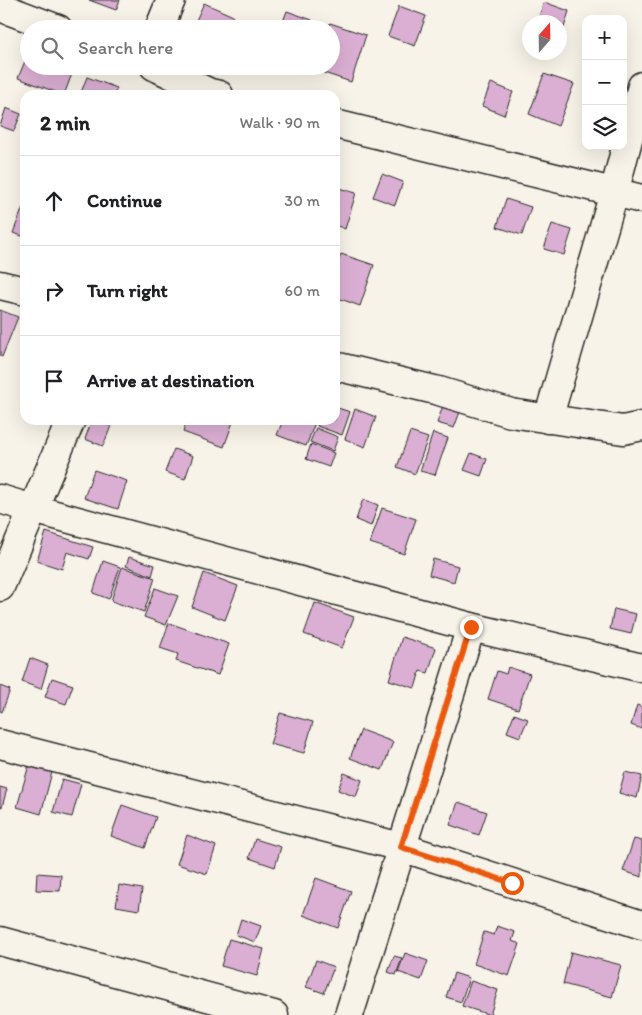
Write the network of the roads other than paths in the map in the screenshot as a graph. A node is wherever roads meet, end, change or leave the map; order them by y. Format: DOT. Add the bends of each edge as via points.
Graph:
graph roads {
  1 [pos="171,0"];
  2 [pos="0,7"];
  3 [pos="34,20"];
  4 [pos="163,20"];
  5 [pos="173,75"];
  6 [pos="642,86"];
  7 [pos="205,90"];
  8 [pos="340,125"];
  9 [pos="614,192"];
  10 [pos="642,199"];
  11 [pos="0,285"];
  12 [pos="20,290"];
  13 [pos="340,367"];
  14 [pos="548,419"];
  15 [pos="69,425"];
  16 [pos="642,426"];
  17 [pos="0,499"];
  18 [pos="33,509"];
  19 [pos="0,587"];
  20 [pos="471,627"];
  21 [pos="642,668"];
  22 [pos="0,744"];
  23 [pos="401,847"];
  24 [pos="642,925"];
  25 [pos="0,941"];
  26 [pos="274,1015"];
  27 [pos="349,1015"];
  1 -- 4 [label="street"];
  2 -- 3 [label="street"];
  5 -- 7 [label="street"];
  6 -- 9 [label="street"];
  8 -- 9 [label="street"];
  9 -- 10 [label="street"];
  9 -- 14 [label="street"];
  11 -- 12 [label="street"];
  13 -- 14 [label="street" via="439,391 511,413"];
  14 -- 16 [label="street" via="623,430"];
  15 -- 18 [label="street"];
  17 -- 18 [label="street"];
  18 -- 19 [label="street"];
  18 -- 20 [label="street"];
  20 -- 21 [label="street"];
  20 -- 23 [label="street"];
  22 -- 23 [label="street"];
  23 -- 24 [label="street"];
  23 -- 27 [label="street"];
  25 -- 26 [label="street"];
}
